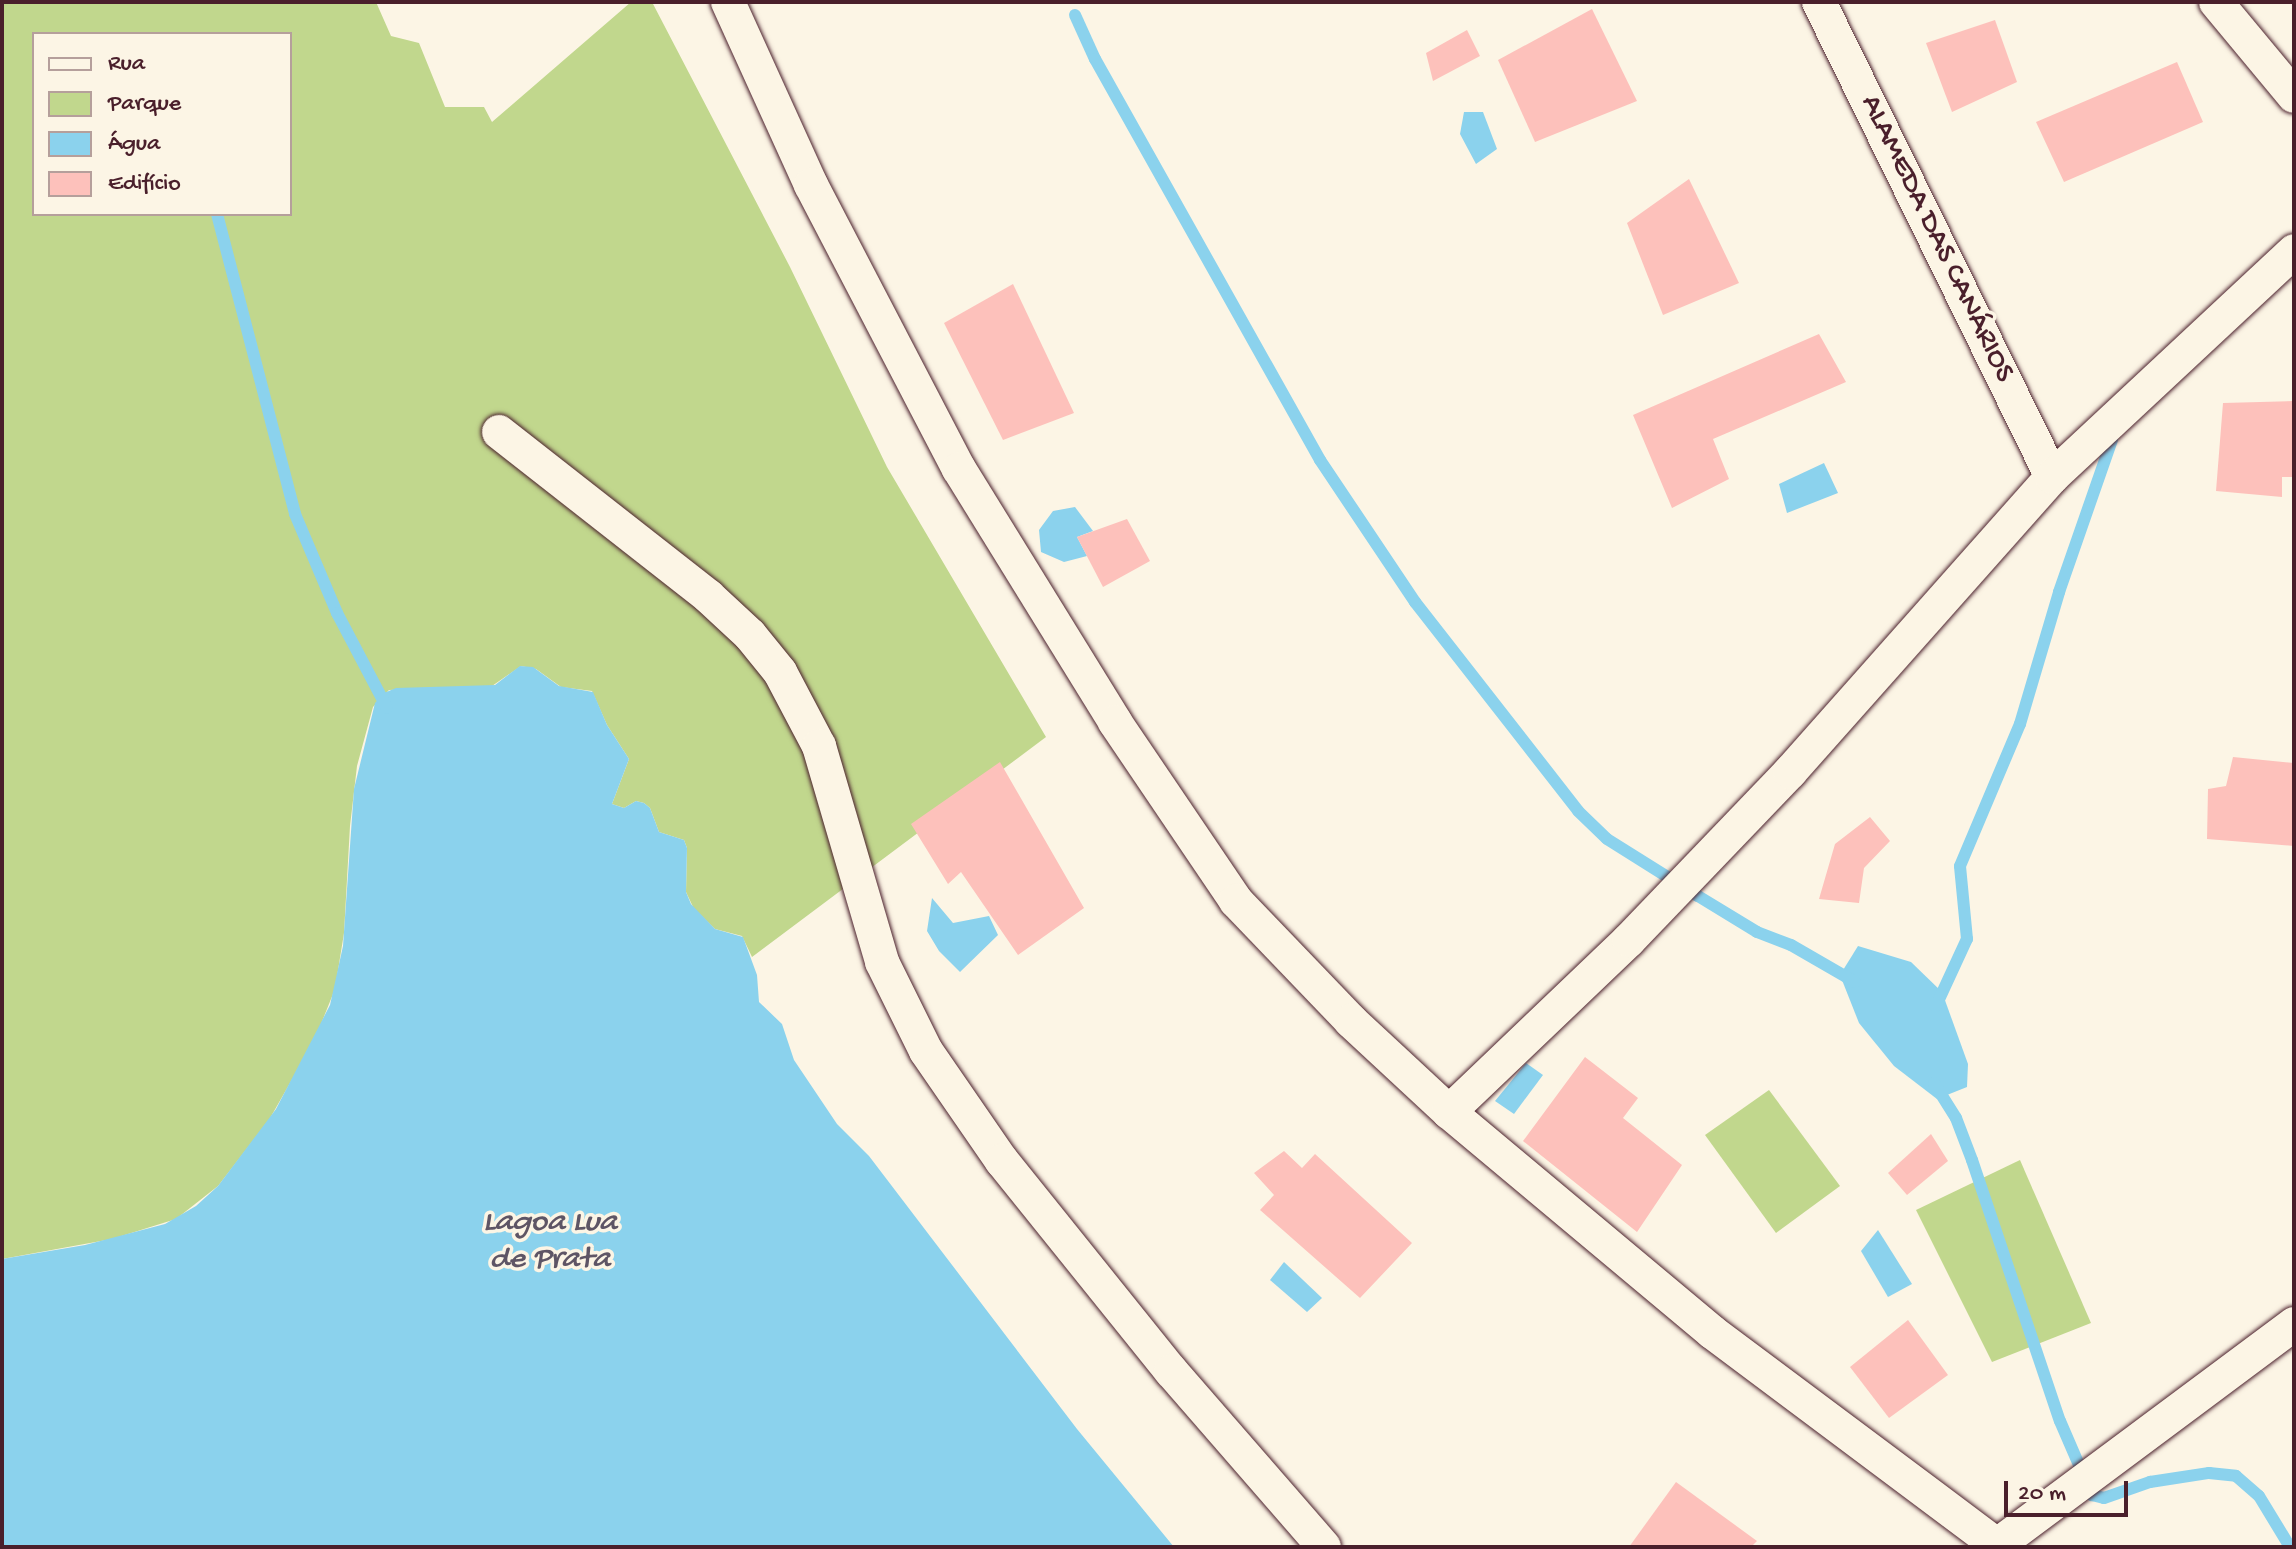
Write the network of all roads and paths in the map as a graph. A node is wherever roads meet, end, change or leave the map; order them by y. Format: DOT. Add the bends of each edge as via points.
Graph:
graph roads {
  1 [pos="728,2"];
  2 [pos="1819,2"];
  3 [pos="2216,2"];
  4 [pos="2294,96"];
  5 [pos="2294,251"];
  6 [pos="499,432"];
  7 [pos="2052,477"];
  8 [pos="1449,1112"];
  9 [pos="2294,1324"];
  10 [pos="1996,1546"];
  11 [pos="1324,1547"];
  1 -- 8 [label="street" via="811,185 959,469 1115,722 1236,901 1351,1021"];
  2 -- 7 [label="street, ALAMEDA DAS CANÁRIOS"];
  3 -- 4 [label="street"];
  5 -- 7 [label="street"];
  6 -- 11 [label="street" via="708,596 780,672 819,746 882,962 926,1051 1012,1173 1171,1371"];
  7 -- 8 [label="street" via="1790,772 1629,940"];
  8 -- 10 [label="street" via="1712,1332"];
  9 -- 10 [label="street"];
}
